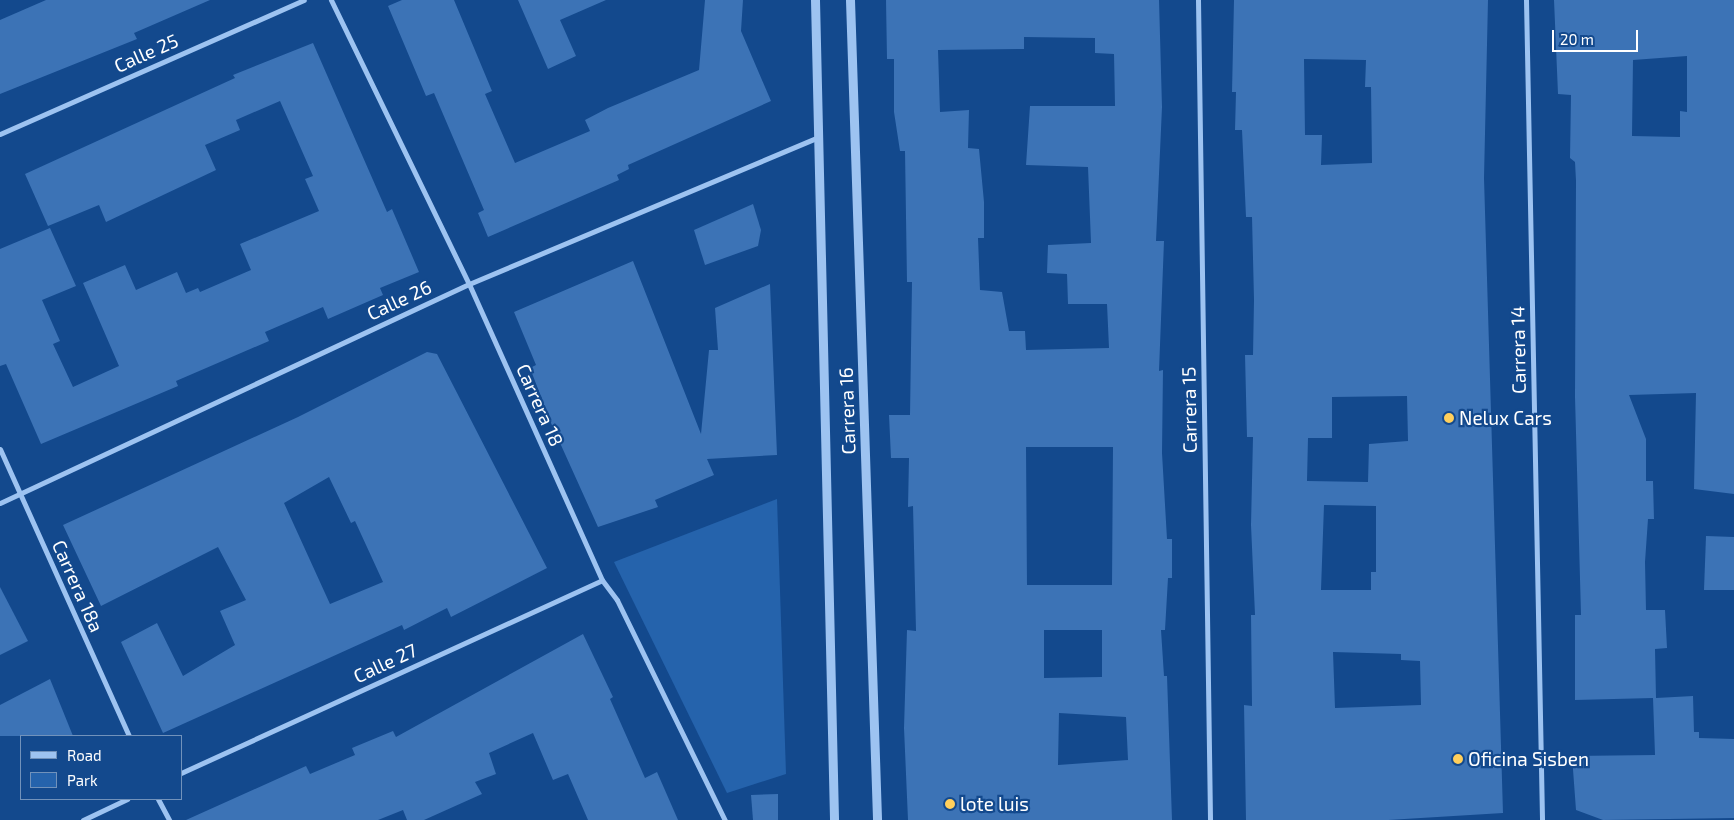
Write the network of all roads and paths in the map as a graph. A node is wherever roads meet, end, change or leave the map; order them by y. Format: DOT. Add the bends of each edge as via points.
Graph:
graph roads {
  1 [pos="304,0"];
  2 [pos="331,0"];
  3 [pos="815,0"];
  4 [pos="850,0"];
  5 [pos="1198,0"];
  6 [pos="1526,0"];
  7 [pos="0,134"];
  8 [pos="817,138"];
  9 [pos="469,284"];
  10 [pos="0,449"];
  11 [pos="20,493"];
  12 [pos="0,503"];
  13 [pos="602,580"];
  14 [pos="129,735"];
  15 [pos="182,773"];
  16 [pos="125,800"];
  17 [pos="159,800"];
  18 [pos="83,820"];
  19 [pos="169,820"];
  20 [pos="725,820"];
  21 [pos="834,820"];
  22 [pos="877,820"];
  23 [pos="1210,820"];
  24 [pos="1542,820"];
  1 -- 7 [label="street, Calle 25"];
  2 -- 9 [label="street, Carrera 18"];
  3 -- 8 [label="street, Carrera 16"];
  4 -- 22 [label="street, Carrera 16"];
  5 -- 23 [label="street, Carrera 15"];
  6 -- 24 [label="street, Carrera 14"];
  8 -- 9 [label="street, Calle 26"];
  8 -- 21 [label="street, Carrera 16"];
  9 -- 11 [label="street, Calle 26"];
  9 -- 13 [label="street, Carrera 18"];
  10 -- 11 [label="street, Carrera 18a"];
  11 -- 12 [label="street, Calle 26"];
  11 -- 14 [label="street, Carrera 18a"];
  13 -- 15 [label="street, Calle 27"];
  13 -- 20 [label="street, Carrera 18" via="617,600"];
  16 -- 18 [label="street"];
  17 -- 19 [label="street"];
}
